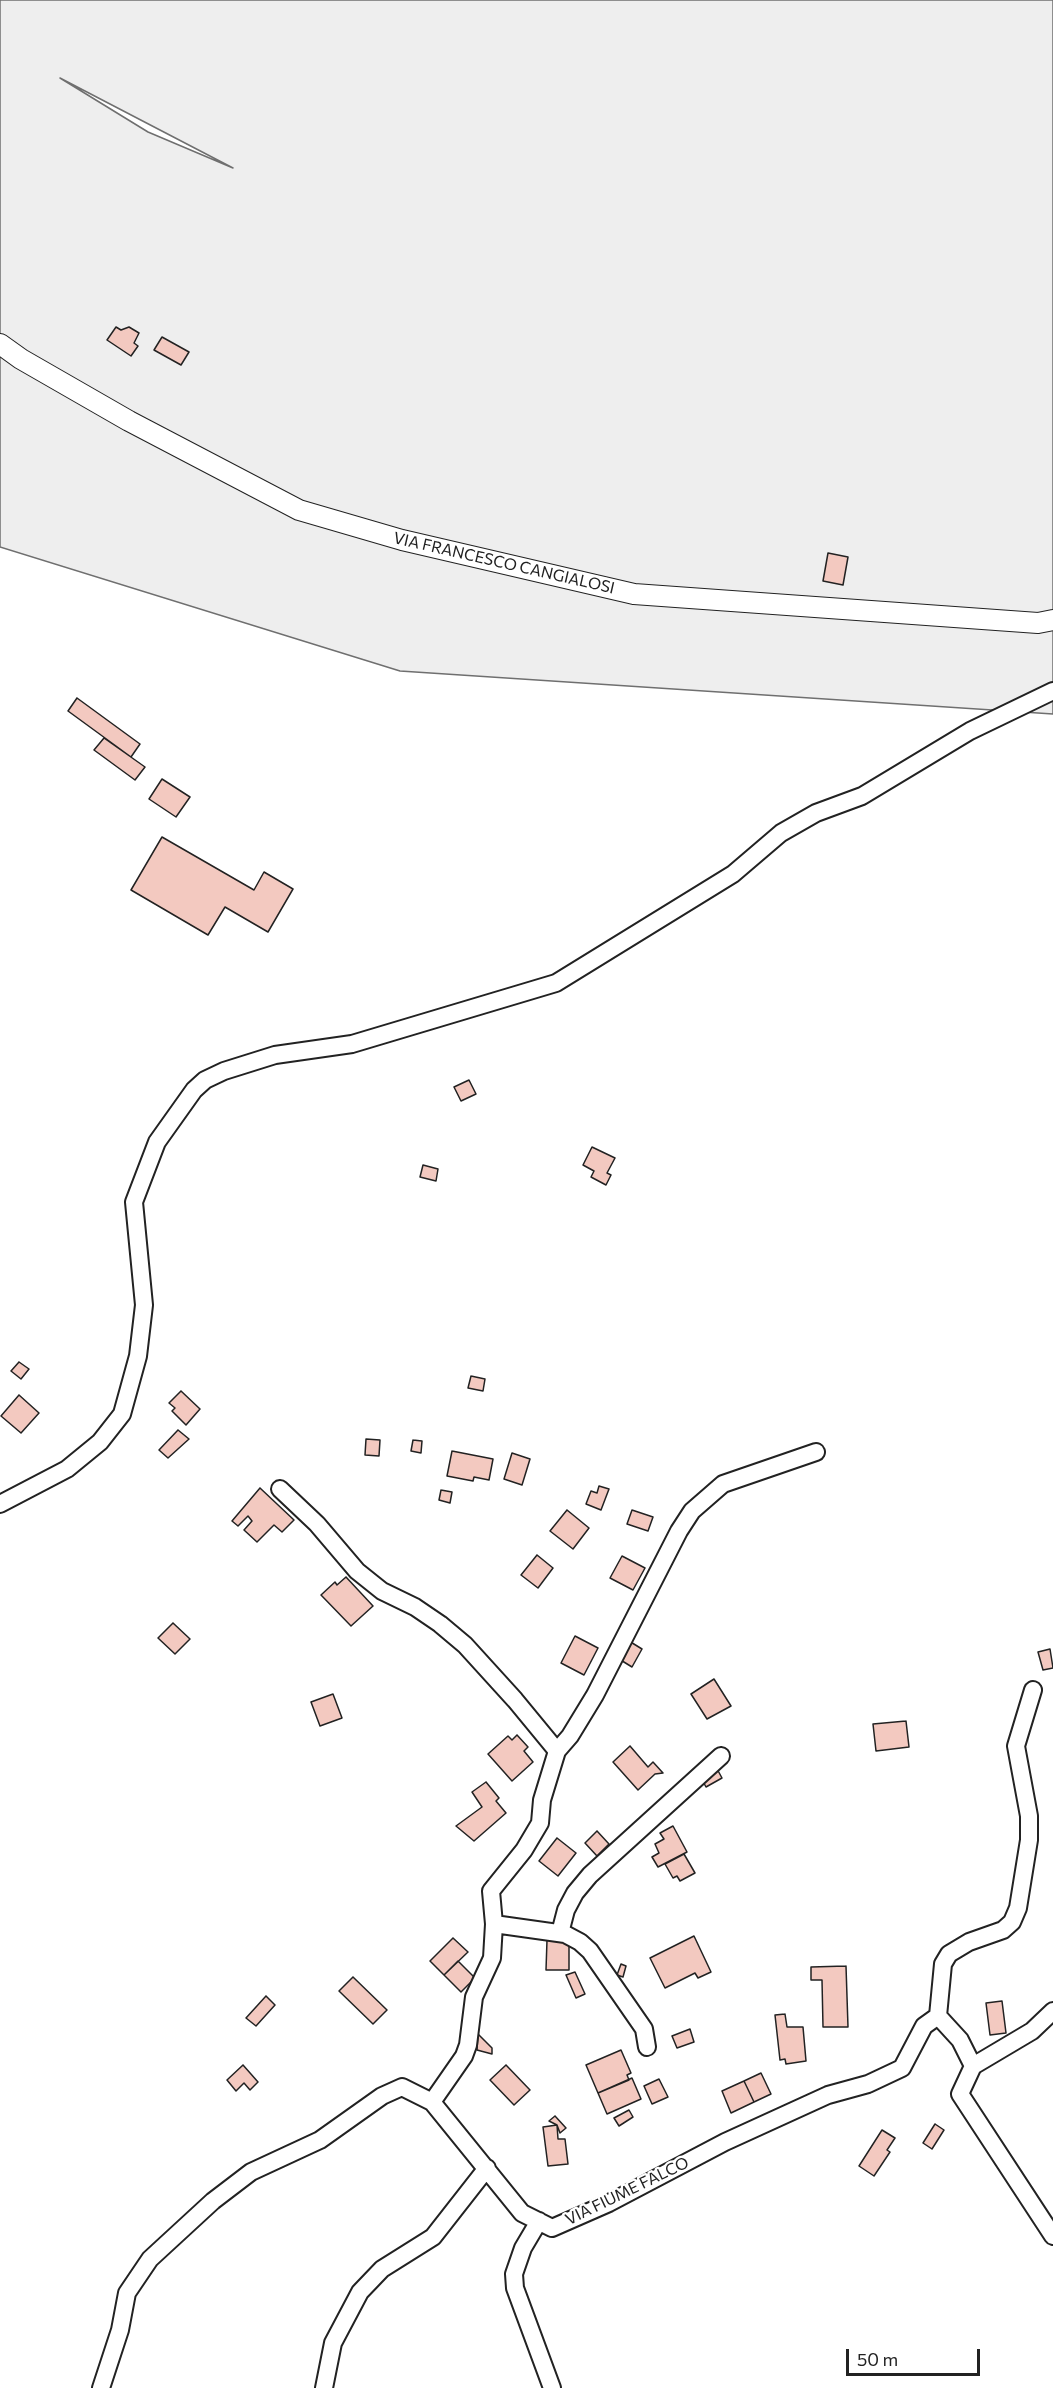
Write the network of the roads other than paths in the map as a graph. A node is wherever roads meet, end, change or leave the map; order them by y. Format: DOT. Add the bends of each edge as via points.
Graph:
graph roads {
  1 [pos="0,344"];
  2 [pos="1053,620"];
  3 [pos="1053,691"];
  4 [pos="816,1452"];
  5 [pos="280,1489"];
  6 [pos="0,1504"];
  7 [pos="1033,1690"];
  8 [pos="557,1751"];
  9 [pos="721,1756"];
  10 [pos="494,1924"];
  11 [pos="560,1933"];
  12 [pos="1053,2011"];
  13 [pos="938,2016"];
  14 [pos="647,2048"];
  15 [pos="974,2066"];
  16 [pos="432,2102"];
  17 [pos="487,2168"];
  18 [pos="539,2221"];
  19 [pos="1053,2236"];
  20 [pos="101,2388"];
  21 [pos="324,2388"];
  22 [pos="552,2388"];
  1 -- 2 [label="street, VIA FRANCESCO CANGIALOSI" via="129,421 299,510 402,540 634,594 1038,623"];
  3 -- 6 [label="street" via="970,731 862,796 816,813 781,833 732,874 556,983 352,1044 275,1055 205,1080 157,1142 134,1202 144,1305 138,1356 122,1414 100,1442 67,1469"];
  4 -- 8 [label="street" via="723,1484 692,1511 595,1695"];
  5 -- 8 [label="street" via="317,1524 357,1571 382,1591 431,1618 465,1645"];
  7 -- 13 [label="street" via="1017,1746 1029,1816 1018,1908 1003,1930 969,1942 950,1954 943,1964"];
  8 -- 10 [label="street" via="542,1800 540,1823 491,1891"];
  9 -- 11 [label="street" via="590,1875 566,1910"];
  10 -- 11 [label="street"];
  10 -- 16 [label="street" via="492,1958 474,1997 468,2045"];
  11 -- 14 [label="street" via="590,1951 644,2029"];
  12 -- 15 [label="street" via="1032,2031"];
  13 -- 15 [label="street" via="960,2040"];
  13 -- 18 [label="street, VIA FIUME FALCO" via="924,2026 902,2068 868,2084 828,2095 725,2142 552,2228"];
  15 -- 19 [label="street" via="960,2094"];
  16 -- 17 [label="street"];
  16 -- 20 [label="street" via="402,2087 382,2096 320,2140 251,2172 213,2201 150,2259 127,2293 120,2330"];
  17 -- 18 [label="street" via="522,2213"];
  17 -- 21 [label="street" via="433,2237 382,2269 360,2292 333,2343"];
  18 -- 22 [label="street" via="523,2248 514,2274 515,2288"];
}
